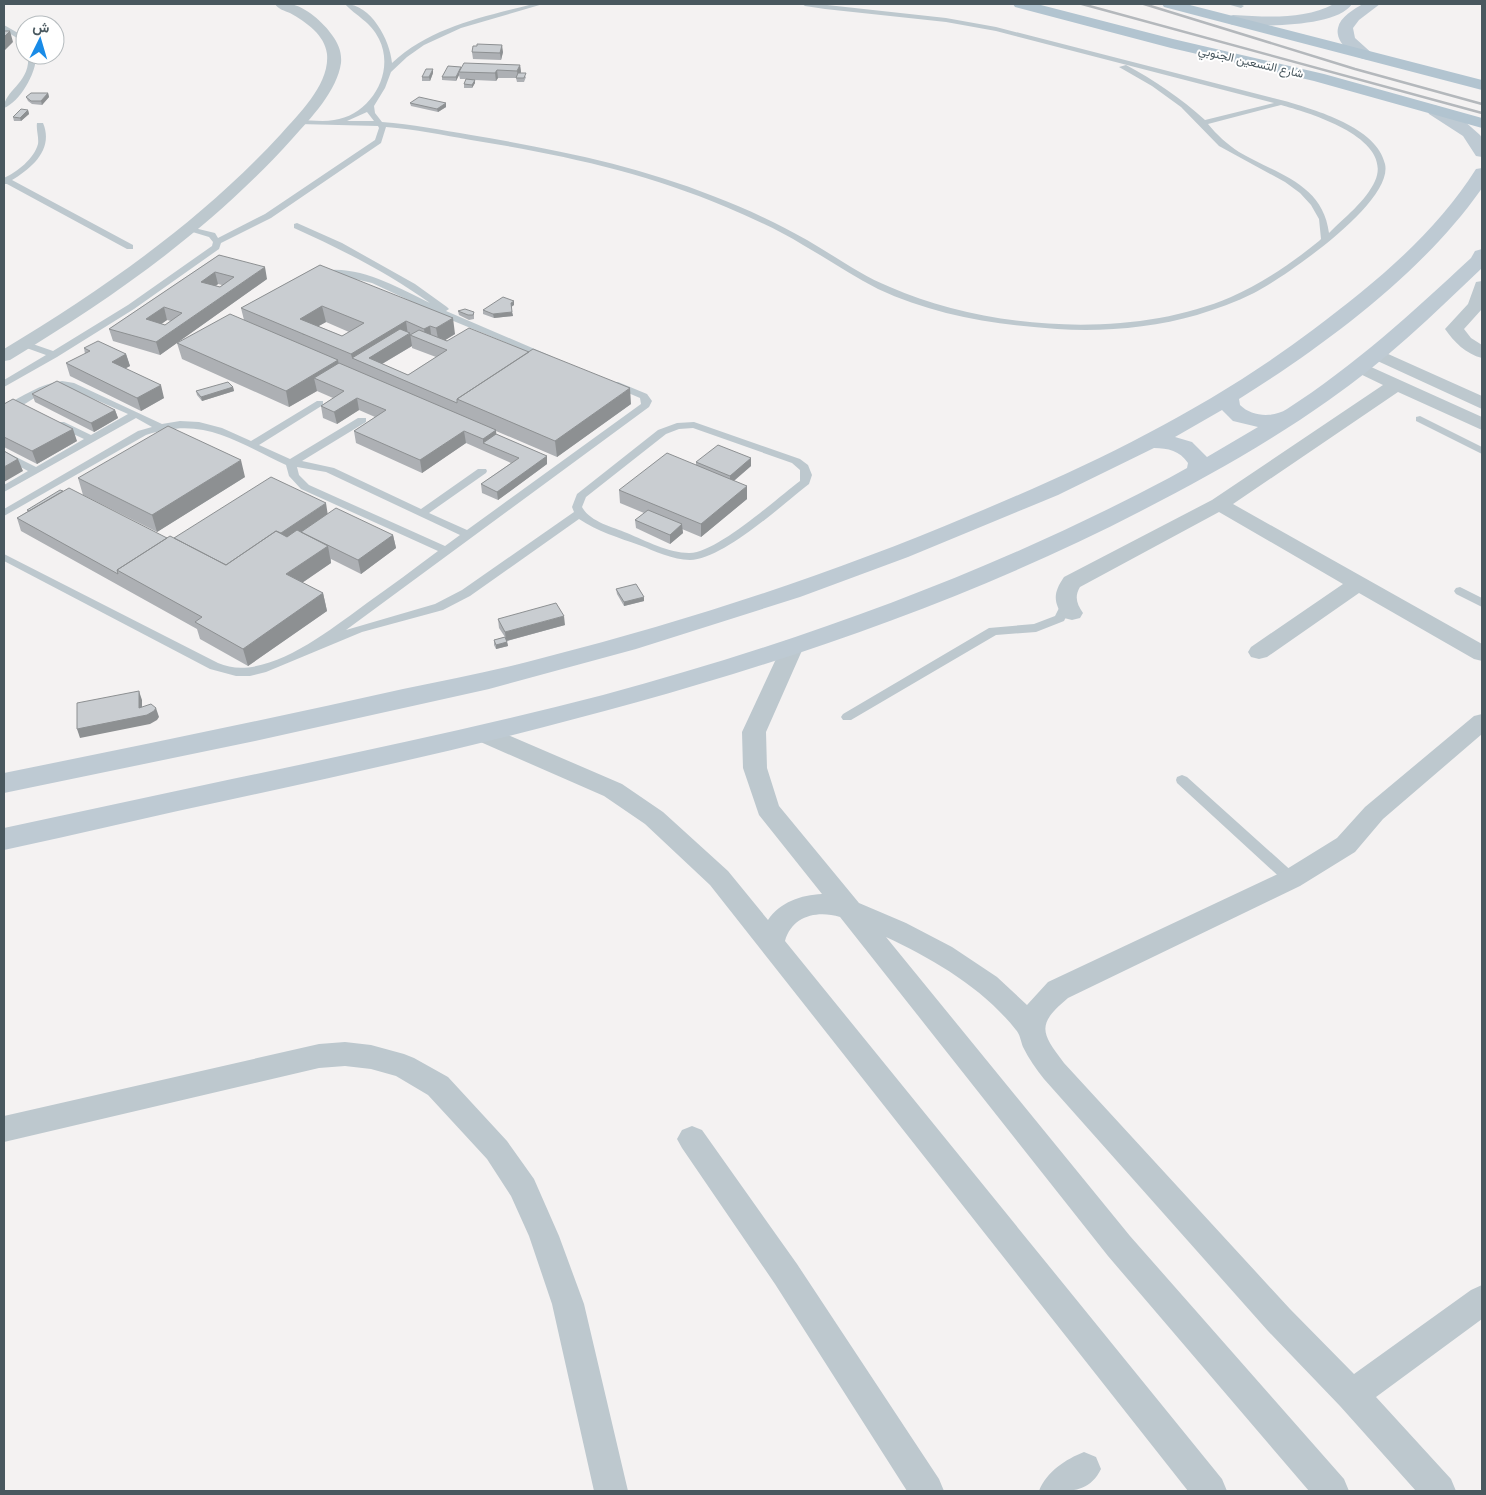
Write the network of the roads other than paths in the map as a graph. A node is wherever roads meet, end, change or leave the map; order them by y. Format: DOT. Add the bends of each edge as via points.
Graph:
graph roads {
  1 [pos="281,4"];
  2 [pos="348,4"];
  3 [pos="540,4"];
  4 [pos="806,4"];
  5 [pos="1020,4"];
  6 [pos="1169,4"];
  7 [pos="1230,4"];
  8 [pos="1345,4"];
  9 [pos="1372,4"];
  10 [pos="1240,6"];
  11 [pos="1233,20"];
  12 [pos="1273,21"];
  13 [pos="4,26"];
  14 [pos="15,33"];
  15 [pos="1347,38"];
  16 [pos="386,46"];
  17 [pos="416,46"];
  18 [pos="396,47"];
  19 [pos="405,47"];
  20 [pos="1094,54"];
  21 [pos="1367,56"];
  22 [pos="33,65"];
  23 [pos="388,70"];
  24 [pos="1482,85"];
  25 [pos="1280,103"];
  26 [pos="4,106"];
  27 [pos="370,106"];
  28 [pos="1435,110"];
  29 [pos="299,122"];
  30 [pos="335,123"];
  31 [pos="1203,123"];
  32 [pos="1482,123"];
  33 [pos="381,124"];
  34 [pos="40,125"];
  35 [pos="1482,152"];
  36 [pos="1482,173"];
  37 [pos="5,181"];
  38 [pos="297,226"];
  39 [pos="190,228"];
  40 [pos="1325,239"];
  41 [pos="217,242"];
  42 [pos="130,247"];
  43 [pos="1481,260"];
  44 [pos="314,275"];
  45 [pos="1482,286"];
  46 [pos="453,318"];
  47 [pos="24,344"];
  48 [pos="1482,353"];
  49 [pos="54,355"];
  50 [pos="4,356"];
  51 [pos="1369,360"];
  52 [pos="560,361"];
  53 [pos="604,379"];
  54 [pos="4,384"];
  55 [pos="1397,384"];
  56 [pos="1228,396"];
  57 [pos="1478,401"];
  58 [pos="320,403"];
  59 [pos="4,410"];
  60 [pos="1456,412"];
  61 [pos="136,414"];
  62 [pos="50,419"];
  63 [pos="362,420"];
  64 [pos="1285,420"];
  65 [pos="1420,420"];
  66 [pos="1482,424"];
  67 [pos="160,427"];
  68 [pos="91,439"];
  69 [pos="1149,441"];
  70 [pos="251,445"];
  71 [pos="1481,449"];
  72 [pos="4,454"];
  73 [pos="291,463"];
  74 [pos="36,471"];
  75 [pos="482,471"];
  76 [pos="1194,474"];
  77 [pos="4,489"];
  78 [pos="1219,504"];
  79 [pos="4,513"];
  80 [pos="422,513"];
  81 [pos="580,513"];
  82 [pos="466,534"];
  83 [pos="444,550"];
  84 [pos="4,557"];
  85 [pos="1358,583"];
  86 [pos="1460,591"];
  87 [pos="1482,603"];
  88 [pos="1069,609"];
  89 [pos="793,646"];
  90 [pos="313,648"];
  91 [pos="1258,652"];
  92 [pos="1482,654"];
  93 [pos="847,717"];
  94 [pos="1482,722"];
  95 [pos="484,734"];
  96 [pos="1182,780"];
  97 [pos="4,783"];
  98 [pos="4,839"];
  99 [pos="1290,879"];
  100 [pos="850,911"];
  101 [pos="770,942"];
  102 [pos="1031,1027"];
  103 [pos="4,1129"];
  104 [pos="692,1139"];
  105 [pos="1482,1300"];
  106 [pos="1352,1395"];
  107 [pos="1084,1468"];
  108 [pos="611,1491"];
  109 [pos="927,1491"];
  110 [pos="1056,1491"];
  111 [pos="1210,1491"];
  112 [pos="1332,1491"];
  113 [pos="1439,1491"];
  1 -- 29 [label="street" via="311,20 321,30 334,61 327,84"];
  2 -- 16 [label="lane" via="376,26"];
  3 -- 17 [label="lane" via="480,18"];
  4 -- 20 [label="lane" via="968,23"];
  5 -- 28 [label="main road, شارع التسعين الجنوبي" via="1187,47 1318,76"];
  6 -- 11 [label="main road"];
  7 -- 10 [label="lane"];
  8 -- 12 [label="main road" via="1318,15"];
  9 -- 15 [label="main road" via="1347,22"];
  11 -- 12 [label="main road"];
  11 -- 21 [label="main road"];
  12 -- 15 [label="main road"];
  13 -- 14 [label="lane"];
  15 -- 21 [label="main road"];
  16 -- 18 [label="lane"];
  16 -- 23 [label="lane"];
  17 -- 19 [label="lane"];
  17 -- 23 [label="lane"];
  20 -- 25 [label="lane"];
  20 -- 31 [label="lane" via="1155,85"];
  21 -- 24 [label="main road"];
  22 -- 26 [label="lane"];
  23 -- 27 [label="lane"];
  25 -- 31 [label="lane"];
  25 -- 40 [label="lane" via="1337,122 1353,131 1377,153 1382,165 1383,177 1376,188"];
  27 -- 30 [label="lane"];
  27 -- 33 [label="lane" via="375,119"];
  28 -- 32 [label="main road, شارع التسعين الجنوبي"];
  28 -- 35 [label="main road" via="1466,130"];
  29 -- 30 [label="lane"];
  29 -- 39 [label="street" via="253,172"];
  30 -- 33 [label="lane"];
  31 -- 40 [label="lane" via="1222,145 1280,175 1307,195 1322,216"];
  33 -- 40 [label="lane" via="535,148 630,170 719,201 761,220 889,290 952,311 1026,324 1110,326 1204,311 1277,277"];
  33 -- 41 [label="lane" via="381,137 373,145 268,216"];
  34 -- 37 [label="lane" via="44,133 40,152"];
  36 -- 56 [label="main road" via="1474,188 1437,230 1365,300 1279,364"];
  37 -- 42 [label="lane"];
  38 -- 46 [label="lane" via="412,286 442,306"];
  39 -- 41 [label="lane" via="212,235"];
  39 -- 47 [label="street" via="117,283"];
  41 -- 49 [label="lane" via="206,256"];
  43 -- 51 [label="main road"];
  44 -- 46 [label="lane" via="341,273 364,279"];
  45 -- 48 [label="street" via="1476,306 1454,329 1465,342"];
  46 -- 52 [label="lane"];
  47 -- 49 [label="lane"];
  47 -- 50 [label="street"];
  49 -- 54 [label="lane"];
  51 -- 55 [label="street"];
  51 -- 57 [label="street"];
  51 -- 64 [label="main road"];
  53 -- 82 [label="lane" via="644,396 646,404"];
  55 -- 60 [label="street"];
  55 -- 78 [label="street"];
  56 -- 64 [label="main road" via="1230,408 1245,417 1265,422"];
  56 -- 69 [label="main road"];
  57 -- 60 [label="street"];
  58 -- 70 [label="lane"];
  59 -- 61 [label="lane" via="21,406 49,386 64,383"];
  60 -- 66 [label="street"];
  61 -- 67 [label="lane"];
  61 -- 68 [label="lane"];
  62 -- 68 [label="lane"];
  63 -- 73 [label="lane"];
  64 -- 76 [label="main road"];
  65 -- 71 [label="lane"];
  67 -- 70 [label="lane" via="176,424 206,426"];
  67 -- 79 [label="lane" via="128,440"];
  68 -- 74 [label="lane"];
  69 -- 76 [label="main road" via="1171,442 1190,450 1199,463"];
  69 -- 97 [label="main road" via="1037,496 909,549 764,601 569,660 314,719"];
  70 -- 73 [label="lane"];
  72 -- 74 [label="lane"];
  73 -- 80 [label="lane" via="330,470"];
  73 -- 83 [label="lane" via="294,476 305,487"];
  74 -- 77 [label="lane"];
  75 -- 80 [label="lane"];
  76 -- 89 [label="main road" via="1015,563"];
  78 -- 85 [label="street"];
  78 -- 88 [label="street" via="1072,582 1064,594"];
  80 -- 82 [label="lane"];
  81 -- 81 [label="lane" via="577,507 581,496 662,432 677,426 702,426 796,461 807,476 799,487 723,545 701,556 670,553 592,522"];
  81 -- 90 [label="lane" via="453,601 358,629"];
  82 -- 83 [label="lane"];
  83 -- 90 [label="lane"];
  84 -- 90 [label="lane" via="224,670 258,670"];
  85 -- 91 [label="street"];
  85 -- 92 [label="street"];
  86 -- 87 [label="lane"];
  88 -- 93 [label="lane" via="1060,618 1036,628 993,632"];
  89 -- 95 [label="main road" via="667,686"];
  89 -- 100 [label="street" via="754,732 755,768 768,809"];
  94 -- 99 [label="street" via="1374,814 1346,844"];
  95 -- 98 [label="main road"];
  95 -- 101 [label="street" via="613,790 654,818 719,878"];
  96 -- 99 [label="lane"];
  99 -- 102 [label="street" via="1058,990 1036,1010"];
  100 -- 101 [label="street" via="824,904 798,909 778,922"];
  100 -- 102 [label="street" via="942,954 989,987"];
  100 -- 112 [label="street" via="1119,1246"];
  101 -- 111 [label="street"];
  102 -- 106 [label="street" via="1037,1050 1054,1071 1279,1320"];
  103 -- 108 [label="street" via="319,1056 371,1057 404,1066 438,1086 497,1150 523,1188 544,1236 568,1304"];
  104 -- 109 [label="street" via="786,1274"];
  105 -- 106 [label="street"];
  106 -- 113 [label="street"];
  107 -- 110 [label="street"];
}
